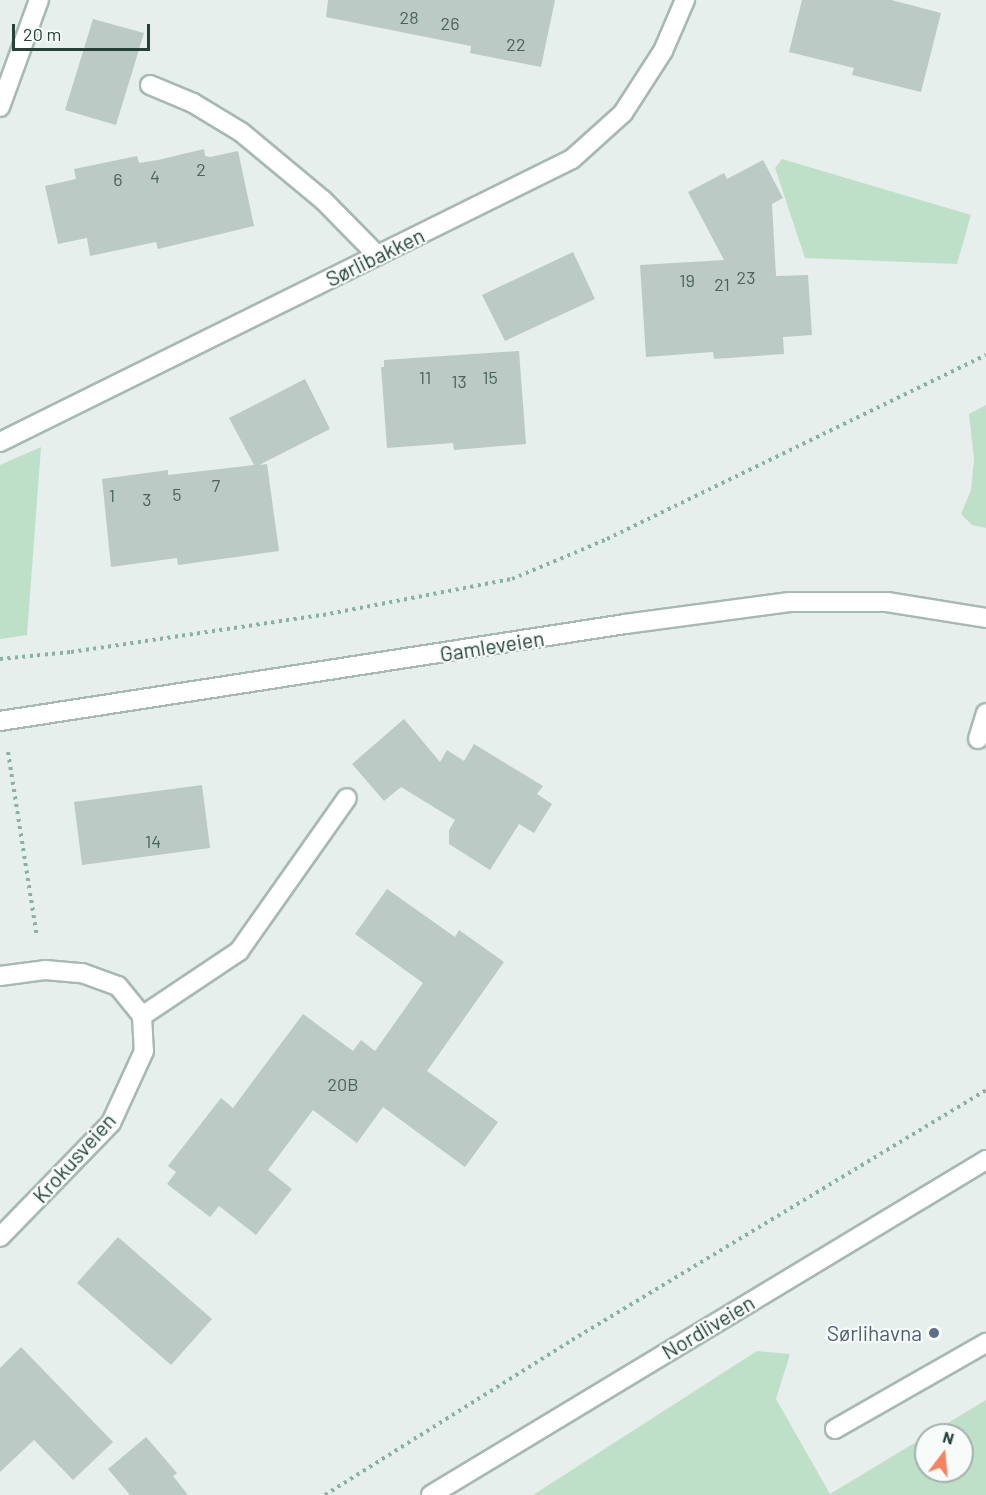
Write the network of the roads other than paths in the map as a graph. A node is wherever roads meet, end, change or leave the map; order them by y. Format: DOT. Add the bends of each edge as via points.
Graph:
graph roads {
  1 [pos="39,0"];
  2 [pos="686,0"];
  3 [pos="150,85"];
  4 [pos="0,107"];
  5 [pos="377,255"];
  6 [pos="0,442"];
  7 [pos="986,618"];
  8 [pos="986,713"];
  9 [pos="2,721"];
  10 [pos="978,740"];
  11 [pos="347,798"];
  12 [pos="0,976"];
  13 [pos="142,1016"];
  14 [pos="986,1160"];
  15 [pos="0,1237"];
  16 [pos="986,1343"];
  17 [pos="835,1430"];
  18 [pos="431,1495"];
  1 -- 4 [label="street"];
  2 -- 5 [label="street, Sørlibakken" via="663,51 623,113 572,159"];
  3 -- 5 [label="street" via="193,103 240,132 323,200"];
  5 -- 6 [label="street, Sørlibakken"];
  7 -- 9 [label="street, Gamleveien" via="887,602 790,602"];
  8 -- 10 [label="street"];
  11 -- 13 [label="street" via="239,951"];
  12 -- 13 [label="street" via="45,969 82,974 118,986"];
  13 -- 15 [label="street, Krokusveien" via="144,1052 131,1088 111,1123"];
  14 -- 18 [label="street, Nordliveien"];
  16 -- 17 [label="street"];
}
